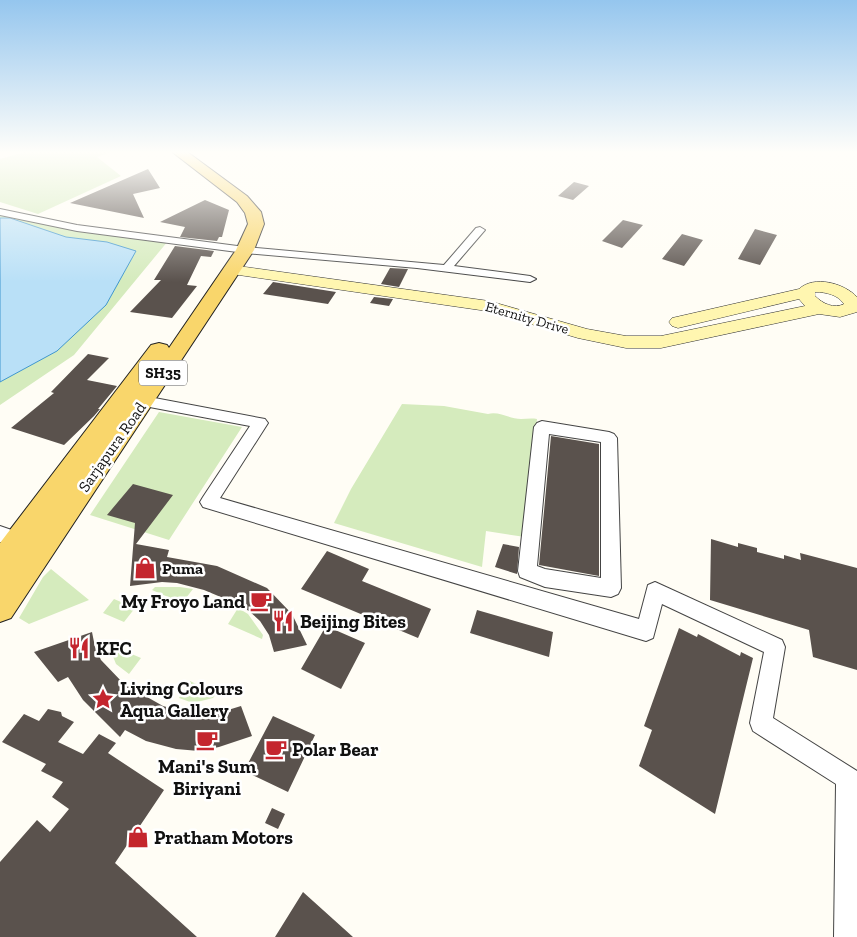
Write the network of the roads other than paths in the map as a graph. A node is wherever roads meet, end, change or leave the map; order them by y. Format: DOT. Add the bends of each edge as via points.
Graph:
graph roads {
  1 [pos="222,195"];
  2 [pos="236,195"];
  3 [pos="0,212"];
  4 [pos="480,230"];
  5 [pos="236,257"];
  6 [pos="447,268"];
  7 [pos="530,278"];
  8 [pos="857,281"];
  9 [pos="831,289"];
  10 [pos="805,293"];
  11 [pos="854,298"];
  12 [pos="821,308"];
  13 [pos="144,402"];
  14 [pos="10,538"];
  15 [pos="0,567"];
  16 [pos="571,582"];
  17 [pos="0,607"];
  18 [pos="569,608"];
  19 [pos="848,937"];
  1 -- 5 [label="main road, Sarjapura Road" via="239,212 241,224"];
  2 -- 5 [label="main road, Sarjapura Road / SH35" via="253,212 256,224"];
  3 -- 5 [label="street"];
  4 -- 6 [label="street"];
  5 -- 6 [label="street"];
  5 -- 10 [label="street, Eternity Drive" via="486,293 578,320 618,327 653,327"];
  5 -- 12 [label="street, Eternity Drive" via="489,306 585,334 626,342 661,342"];
  5 -- 13 [label="main road, Sarjapura Road / SH35"];
  5 -- 14 [label="main road, Sarjapura Road"];
  6 -- 7 [label="street"];
  8 -- 9 [label="street, Eternity Drive"];
  9 -- 10 [label="street, Eternity Drive" via="816,287"];
  9 -- 11 [label="street, Eternity Drive"];
  10 -- 12 [label="street" via="809,301"];
  11 -- 12 [label="street, Eternity Drive" via="849,310 837,312"];
  13 -- 17 [label="main road, Sarjapura Road / SH35"];
  13 -- 18 [label="street" via="260,423 209,502"];
  14 -- 15 [label="main road, Sarjapura Road"];
  16 -- 16 [label="street" via="527,571 542,427 609,438 611,588"];
  16 -- 18 [label="street"];
  18 -- 19 [label="street" via="646,631 654,591 775,648 761,723 848,778"];
}
